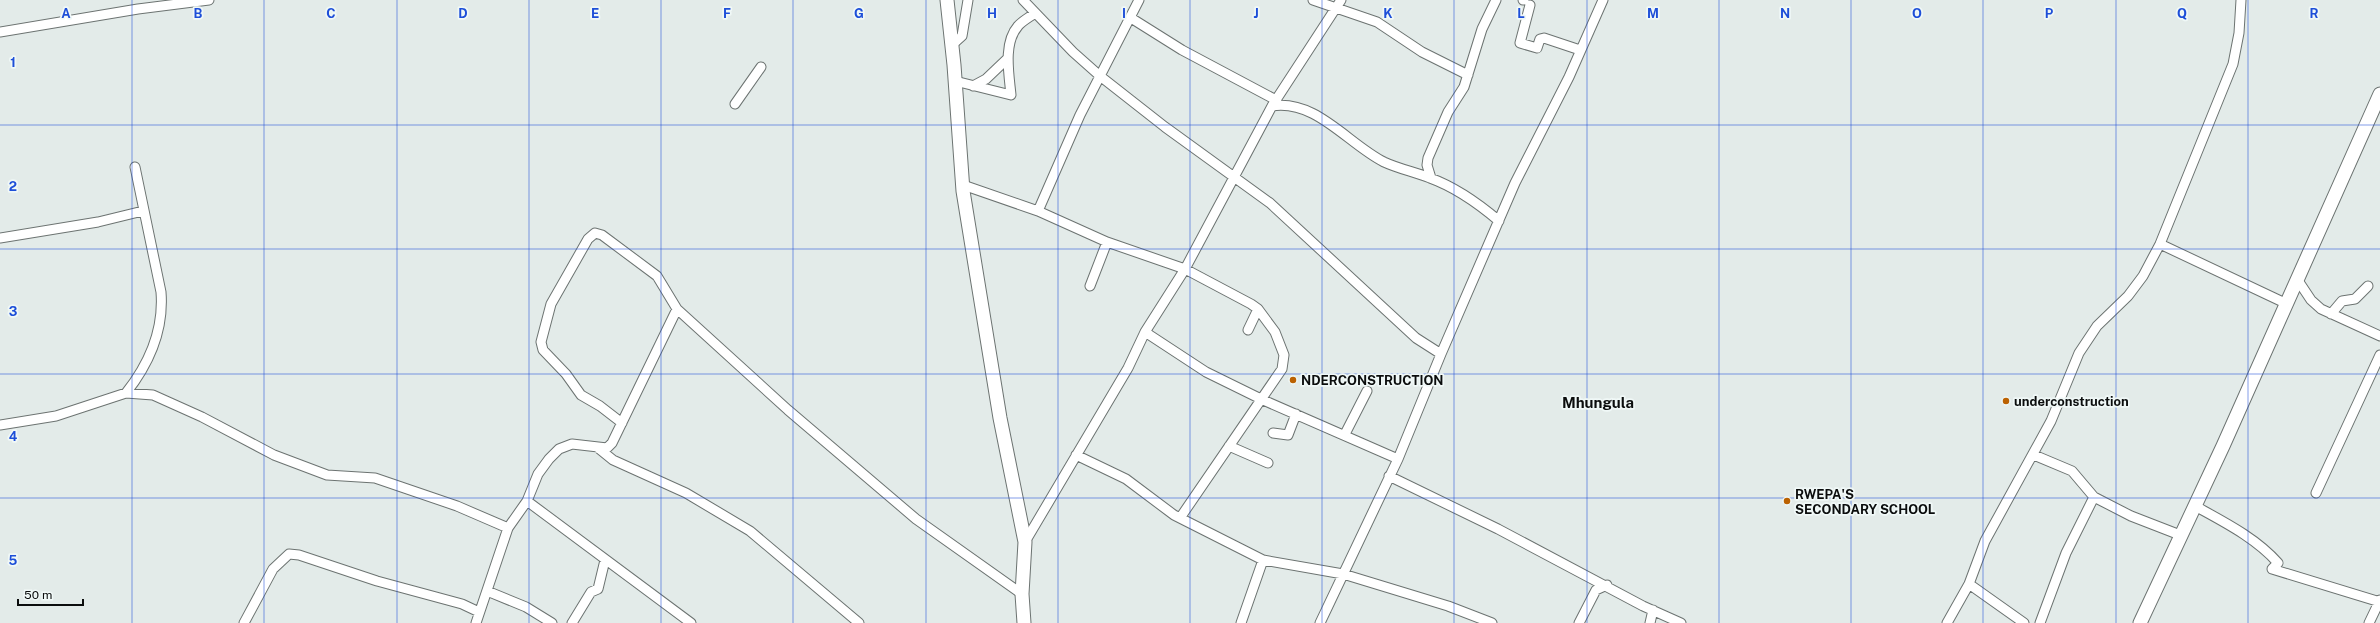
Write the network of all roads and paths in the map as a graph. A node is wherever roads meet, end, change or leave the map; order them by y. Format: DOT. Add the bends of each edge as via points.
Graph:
graph roads {
  1 [pos="209,0"];
  2 [pos="947,0"];
  3 [pos="968,0"];
  4 [pos="1023,0"];
  5 [pos="1139,0"];
  6 [pos="1313,0"];
  7 [pos="1496,0"];
  8 [pos="1603,0"];
  9 [pos="2241,0"];
  10 [pos="1525,2"];
  11 [pos="1338,4"];
  12 [pos="1035,13"];
  13 [pos="1131,18"];
  14 [pos="0,32"];
  15 [pos="952,45"];
  16 [pos="1580,50"];
  17 [pos="1007,59"];
  18 [pos="761,67"];
  19 [pos="1468,75"];
  20 [pos="1100,76"];
  21 [pos="956,81"];
  22 [pos="973,86"];
  23 [pos="2380,94"];
  24 [pos="1274,103"];
  25 [pos="735,104"];
  26 [pos="135,167"];
  27 [pos="1235,176"];
  28 [pos="1431,178"];
  29 [pos="963,185"];
  30 [pos="142,211"];
  31 [pos="1038,211"];
  32 [pos="1500,221"];
  33 [pos="0,238"];
  34 [pos="1107,242"];
  35 [pos="2160,244"];
  36 [pos="1185,269"];
  37 [pos="2297,279"];
  38 [pos="1090,286"];
  39 [pos="2368,286"];
  40 [pos="2285,303"];
  41 [pos="677,309"];
  42 [pos="1258,309"];
  43 [pos="2331,314"];
  44 [pos="1248,330"];
  45 [pos="1145,332"];
  46 [pos="2380,336"];
  47 [pos="1440,354"];
  48 [pos="2380,355"];
  49 [pos="1367,391"];
  50 [pos="126,393"];
  51 [pos="1263,400"];
  52 [pos="1296,414"];
  53 [pos="622,423"];
  54 [pos="0,425"];
  55 [pos="1274,433"];
  56 [pos="1345,434"];
  57 [pos="1229,446"];
  58 [pos="597,447"];
  59 [pos="1076,455"];
  60 [pos="2034,455"];
  61 [pos="1398,459"];
  62 [pos="1268,462"];
  63 [pos="1389,476"];
  64 [pos="2316,493"];
  65 [pos="2094,497"];
  66 [pos="527,501"];
  67 [pos="2195,506"];
  68 [pos="1180,518"];
  69 [pos="508,528"];
  70 [pos="2180,535"];
  71 [pos="1024,542"];
  72 [pos="605,560"];
  73 [pos="1263,560"];
  74 [pos="1343,574"];
  75 [pos="1969,584"];
  76 [pos="1607,585"];
  77 [pos="487,590"];
  78 [pos="1022,594"];
  79 [pos="2380,601"];
  80 [pos="1653,610"];
  81 [pos="479,612"];
  82 [pos="244,623"];
  83 [pos="476,623"];
  84 [pos="552,623"];
  85 [pos="572,623"];
  86 [pos="691,623"];
  87 [pos="859,623"];
  88 [pos="1024,623"];
  89 [pos="1241,623"];
  90 [pos="1320,623"];
  91 [pos="1492,623"];
  92 [pos="1579,623"];
  93 [pos="1650,623"];
  94 [pos="1681,623"];
  95 [pos="1947,623"];
  96 [pos="2024,623"];
  97 [pos="2040,623"];
  98 [pos="2140,623"];
  99 [pos="2369,623"];
  1 -- 14 [label="street"];
  2 -- 15 [label="street"];
  3 -- 15 [label="street" via="962,36"];
  4 -- 12 [label="street"];
  5 -- 13 [label="street"];
  6 -- 11 [label="street"];
  7 -- 19 [label="street" via="1482,29"];
  8 -- 16 [label="street"];
  9 -- 35 [label="street" via="2239,33 2233,64"];
  10 -- 16 [label="street" via="1520,43 1537,48 1540,39 1544,38"];
  11 -- 19 [label="street" via="1377,22 1422,52"];
  11 -- 24 [label="street"];
  12 -- 17 [label="street" via="1018,26"];
  12 -- 20 [label="street"];
  13 -- 20 [label="street"];
  13 -- 24 [label="street"];
  15 -- 21 [label="street"];
  16 -- 32 [label="street" via="1515,183"];
  17 -- 22 [label="street" via="986,79"];
  17 -- 22 [label="street" via="1011,95"];
  18 -- 25 [label="street"];
  19 -- 28 [label="street" via="1428,158 1427,165"];
  20 -- 27 [label="street" via="1165,127"];
  20 -- 31 [label="street"];
  21 -- 22 [label="street"];
  21 -- 29 [label="street"];
  23 -- 37 [label="street"];
  24 -- 27 [label="street"];
  24 -- 28 [label="street" via="1299,107 1330,124 1368,153 1403,170"];
  26 -- 30 [label="street"];
  27 -- 36 [label="street"];
  27 -- 47 [label="street" via="1270,203 1416,338"];
  28 -- 32 [label="street" via="1475,202"];
  29 -- 31 [label="street"];
  29 -- 71 [label="street" via="1000,418"];
  30 -- 33 [label="street" via="98,222"];
  30 -- 50 [label="street" via="162,292 163,308 158,336 151,353 140,375"];
  31 -- 34 [label="street"];
  32 -- 47 [label="street"];
  34 -- 36 [label="street"];
  34 -- 38 [label="street"];
  35 -- 40 [label="street"];
  35 -- 60 [label="street" via="2143,276 2128,296 2097,326 2079,353"];
  36 -- 42 [label="street"];
  36 -- 45 [label="street"];
  37 -- 40 [label="street"];
  37 -- 43 [label="street" via="2311,300"];
  39 -- 43 [label="street" via="2355,299 2342,301"];
  40 -- 67 [label="street"];
  41 -- 53 [label="street"];
  41 -- 53 [label="street" via="657,276 599,233 588,238 557,292 541,338 543,350 566,374 581,395"];
  41 -- 78 [label="street" via="788,410 916,519"];
  42 -- 44 [label="street"];
  42 -- 51 [label="street" via="1276,332 1284,355 1284,363"];
  43 -- 46 [label="street"];
  45 -- 51 [label="street" via="1206,372"];
  45 -- 59 [label="street" via="1128,368"];
  47 -- 61 [label="street"];
  48 -- 64 [label="street"];
  49 -- 56 [label="street"];
  50 -- 54 [label="street" via="56,416"];
  50 -- 69 [label="street" via="153,395 202,417 274,455 318,472 375,478 457,506"];
  51 -- 52 [label="street"];
  51 -- 57 [label="street"];
  52 -- 55 [label="street" via="1288,435"];
  52 -- 56 [label="street"];
  53 -- 58 [label="street" via="610,446"];
  56 -- 61 [label="street"];
  57 -- 62 [label="street"];
  57 -- 68 [label="street"];
  58 -- 66 [label="street" via="572,444 559,449 538,474"];
  58 -- 87 [label="street" via="613,460 686,493 750,531"];
  59 -- 68 [label="street" via="1126,479"];
  59 -- 71 [label="street"];
  60 -- 65 [label="street" via="2072,471"];
  60 -- 75 [label="street" via="1985,541"];
  61 -- 63 [label="street"];
  63 -- 74 [label="street"];
  63 -- 76 [label="street" via="1498,528"];
  65 -- 70 [label="street" via="2131,516"];
  65 -- 97 [label="street" via="2066,553"];
  66 -- 69 [label="street"];
  66 -- 72 [label="street"];
  67 -- 70 [label="street"];
  67 -- 79 [label="street" via="2233,527 2268,551 2278,563 2272,569"];
  68 -- 73 [label="street"];
  69 -- 77 [label="street"];
  70 -- 98 [label="street"];
  71 -- 78 [label="street"];
  72 -- 85 [label="street" via="598,589 592,592"];
  72 -- 86 [label="street"];
  73 -- 74 [label="street"];
  73 -- 89 [label="street"];
  74 -- 90 [label="street"];
  74 -- 91 [label="street" via="1448,606"];
  75 -- 95 [label="street"];
  75 -- 96 [label="street"];
  76 -- 80 [label="street"];
  76 -- 92 [label="street" via="1596,590"];
  77 -- 81 [label="street"];
  77 -- 84 [label="street" via="526,607"];
  78 -- 88 [label="street"];
  79 -- 99 [label="street"];
  80 -- 93 [label="street"];
  80 -- 94 [label="street"];
  81 -- 82 [label="street" via="462,604 289,554 273,569"];
  81 -- 83 [label="street"];
}
